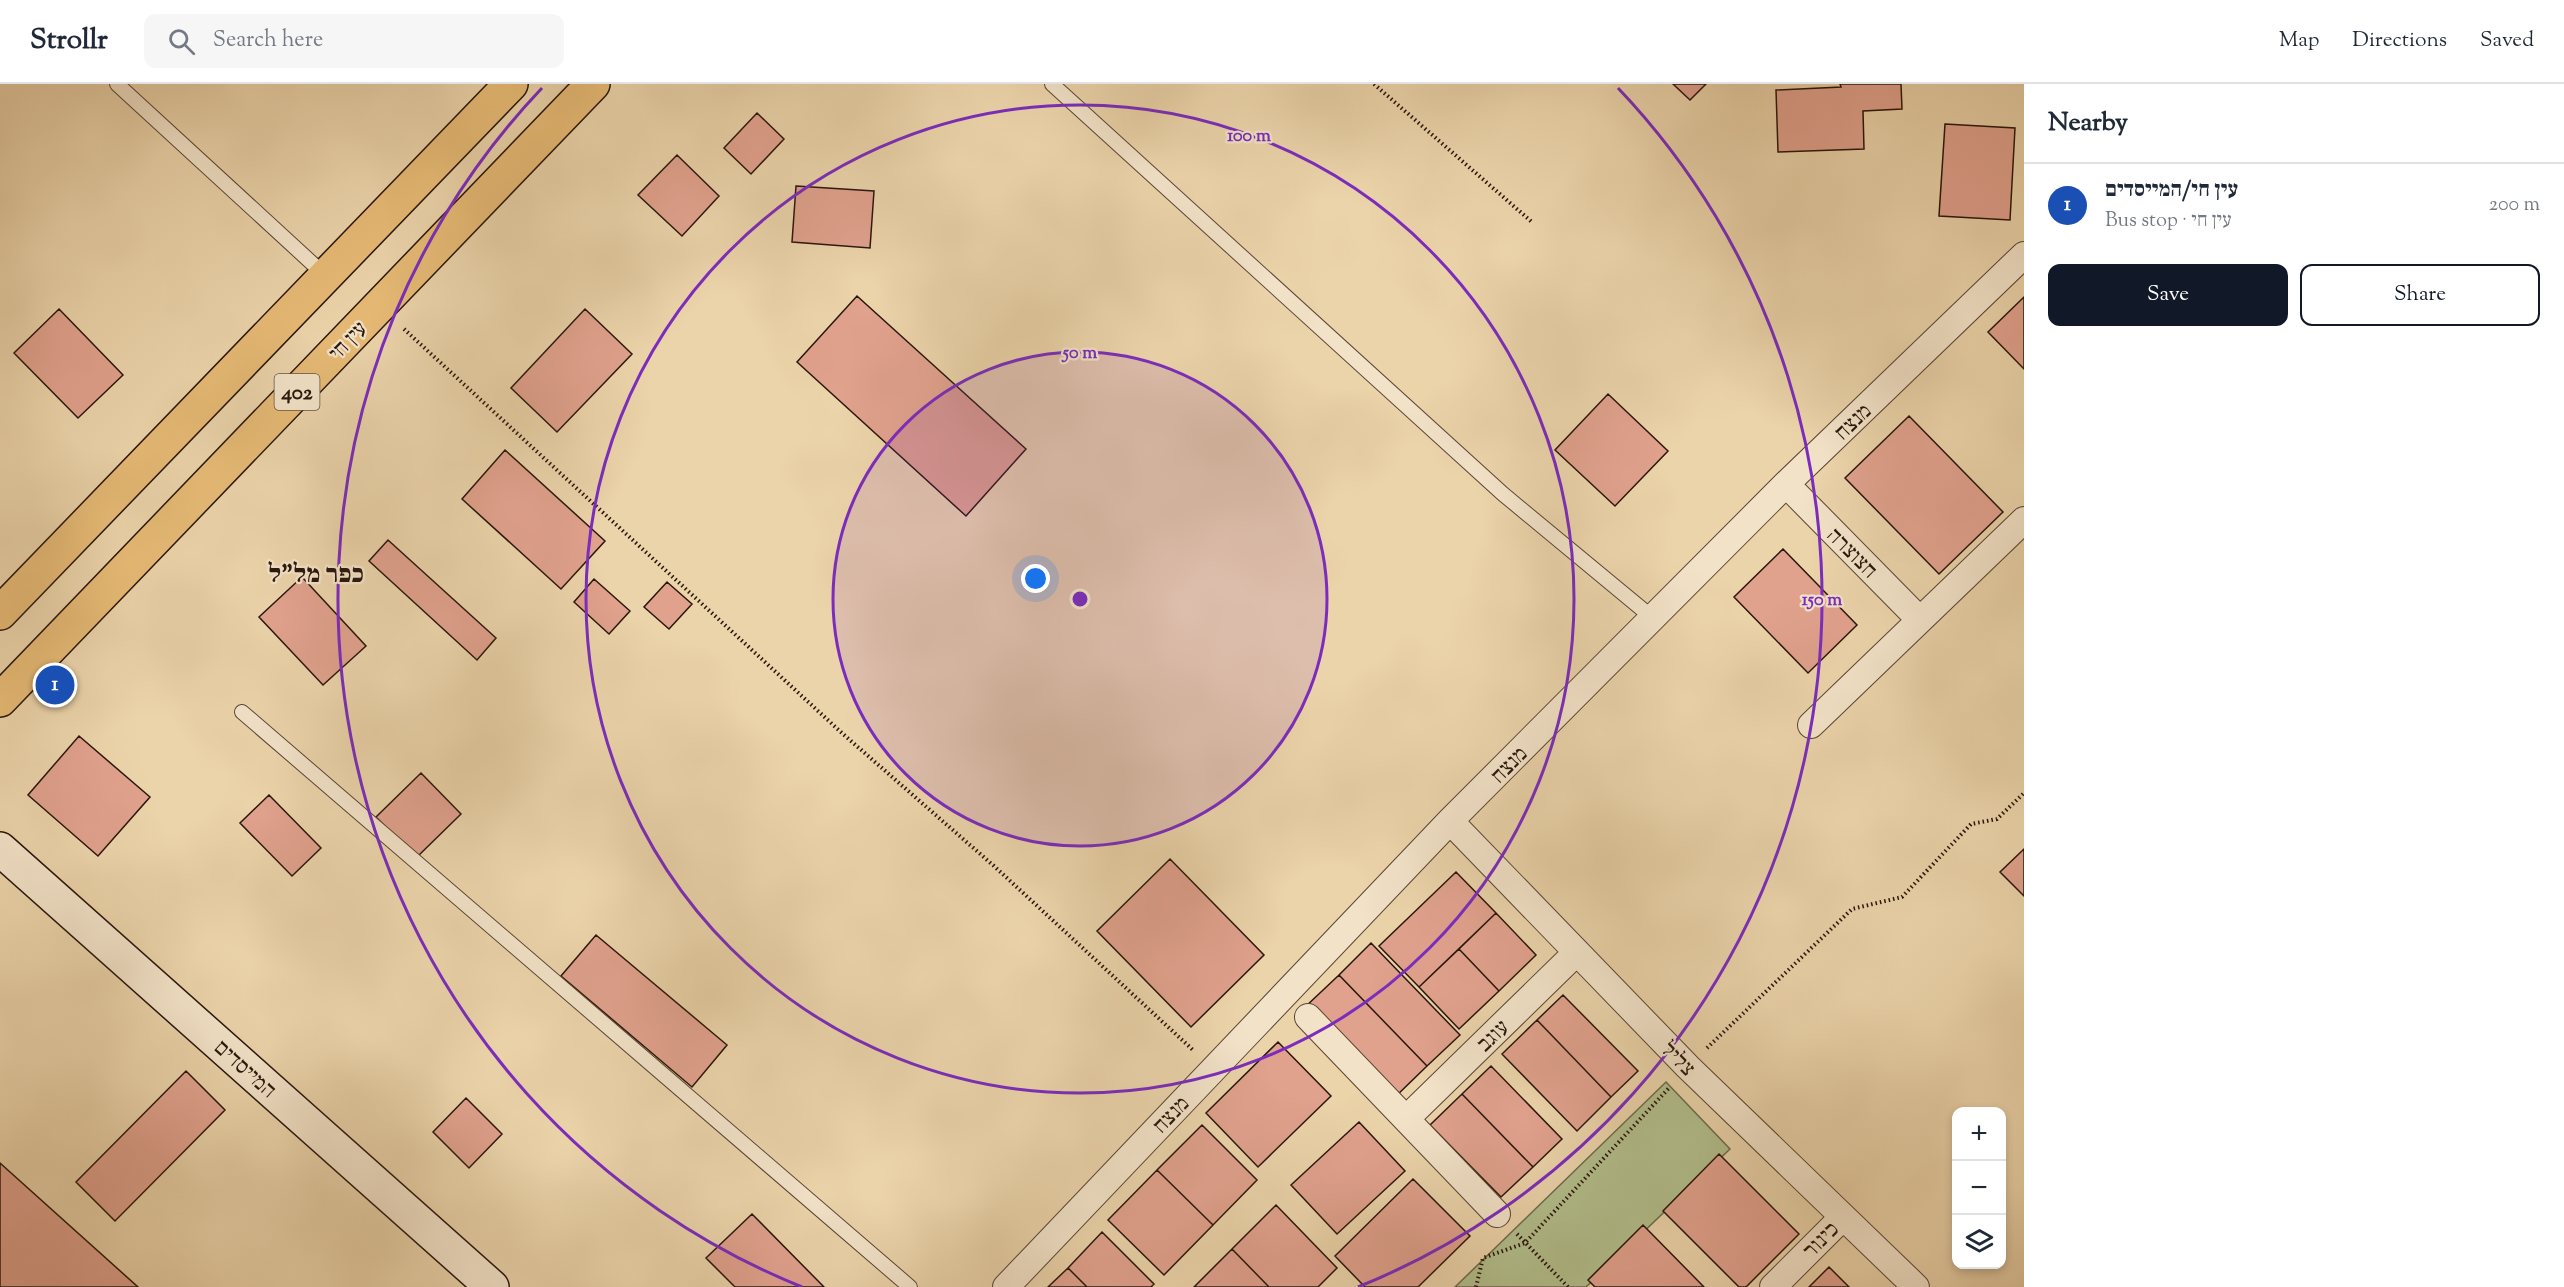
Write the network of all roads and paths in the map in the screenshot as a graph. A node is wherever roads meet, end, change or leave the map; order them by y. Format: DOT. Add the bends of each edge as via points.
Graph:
graph roads {
  1 [pos="117,84"];
  2 [pos="512,84"];
  3 [pos="593,84"];
  4 [pos="1053,84"];
  5 [pos="1374,84"];
  6 [pos="1533,223"];
  7 [pos="2024,255"];
  8 [pos="326,276"];
  9 [pos="379,307"];
  10 [pos="1786,484"];
  11 [pos="2024,520"];
  12 [pos="0,613"];
  13 [pos="1654,619"];
  14 [pos="1920,620"];
  15 [pos="0,700"];
  16 [pos="242,712"];
  17 [pos="1810,725"];
  18 [pos="2024,793"];
  19 [pos="1450,821"];
  20 [pos="0,849"];
  21 [pos="1576,952"];
  22 [pos="1308,1017"];
  23 [pos="1688,1066"];
  24 [pos="1213,1069"];
  25 [pos="1407,1118"];
  26 [pos="1497,1214"];
  27 [pos="1843,1217"];
  28 [pos="1525,1243"];
  29 [pos="492,1287"];
  30 [pos="910,1287"];
  31 [pos="1006,1287"];
  32 [pos="1476,1287"];
  33 [pos="1568,1287"];
  34 [pos="1773,1287"];
  35 [pos="1916,1287"];
  1 -- 8 [label="lane"];
  2 -- 8 [label="main road, 402"];
  3 -- 9 [label="main road, עין חי / 402"];
  4 -- 13 [label="lane" via="1503,494"];
  5 -- 6 [label="path"];
  7 -- 10 [label="street, מנצח"];
  8 -- 12 [label="main road, 402"];
  9 -- 15 [label="main road, עין חי / 402"];
  9 -- 24 [label="path"];
  10 -- 13 [label="street, מנצח"];
  10 -- 14 [label="street, חצוצרה"];
  11 -- 14 [label="street"];
  13 -- 19 [label="street, מנצח"];
  14 -- 17 [label="street"];
  16 -- 30 [label="lane"];
  18 -- 23 [label="path" via="1997,819 1971,824 1902,897 1852,909"];
  19 -- 21 [label="street, צליל"];
  19 -- 24 [label="street, מנצח"];
  20 -- 29 [label="street, המייסדים"];
  21 -- 23 [label="street, צליל"];
  21 -- 25 [label="street, עוגב"];
  22 -- 25 [label="street"];
  23 -- 27 [label="street, צליל"];
  23 -- 28 [label="path"];
  24 -- 31 [label="street, מנצח"];
  25 -- 26 [label="street"];
  26 -- 28 [label="path"];
  27 -- 34 [label="street, כינור"];
  27 -- 35 [label="street, צליל"];
  28 -- 32 [label="path" via="1484,1258"];
  28 -- 33 [label="path"];
}
